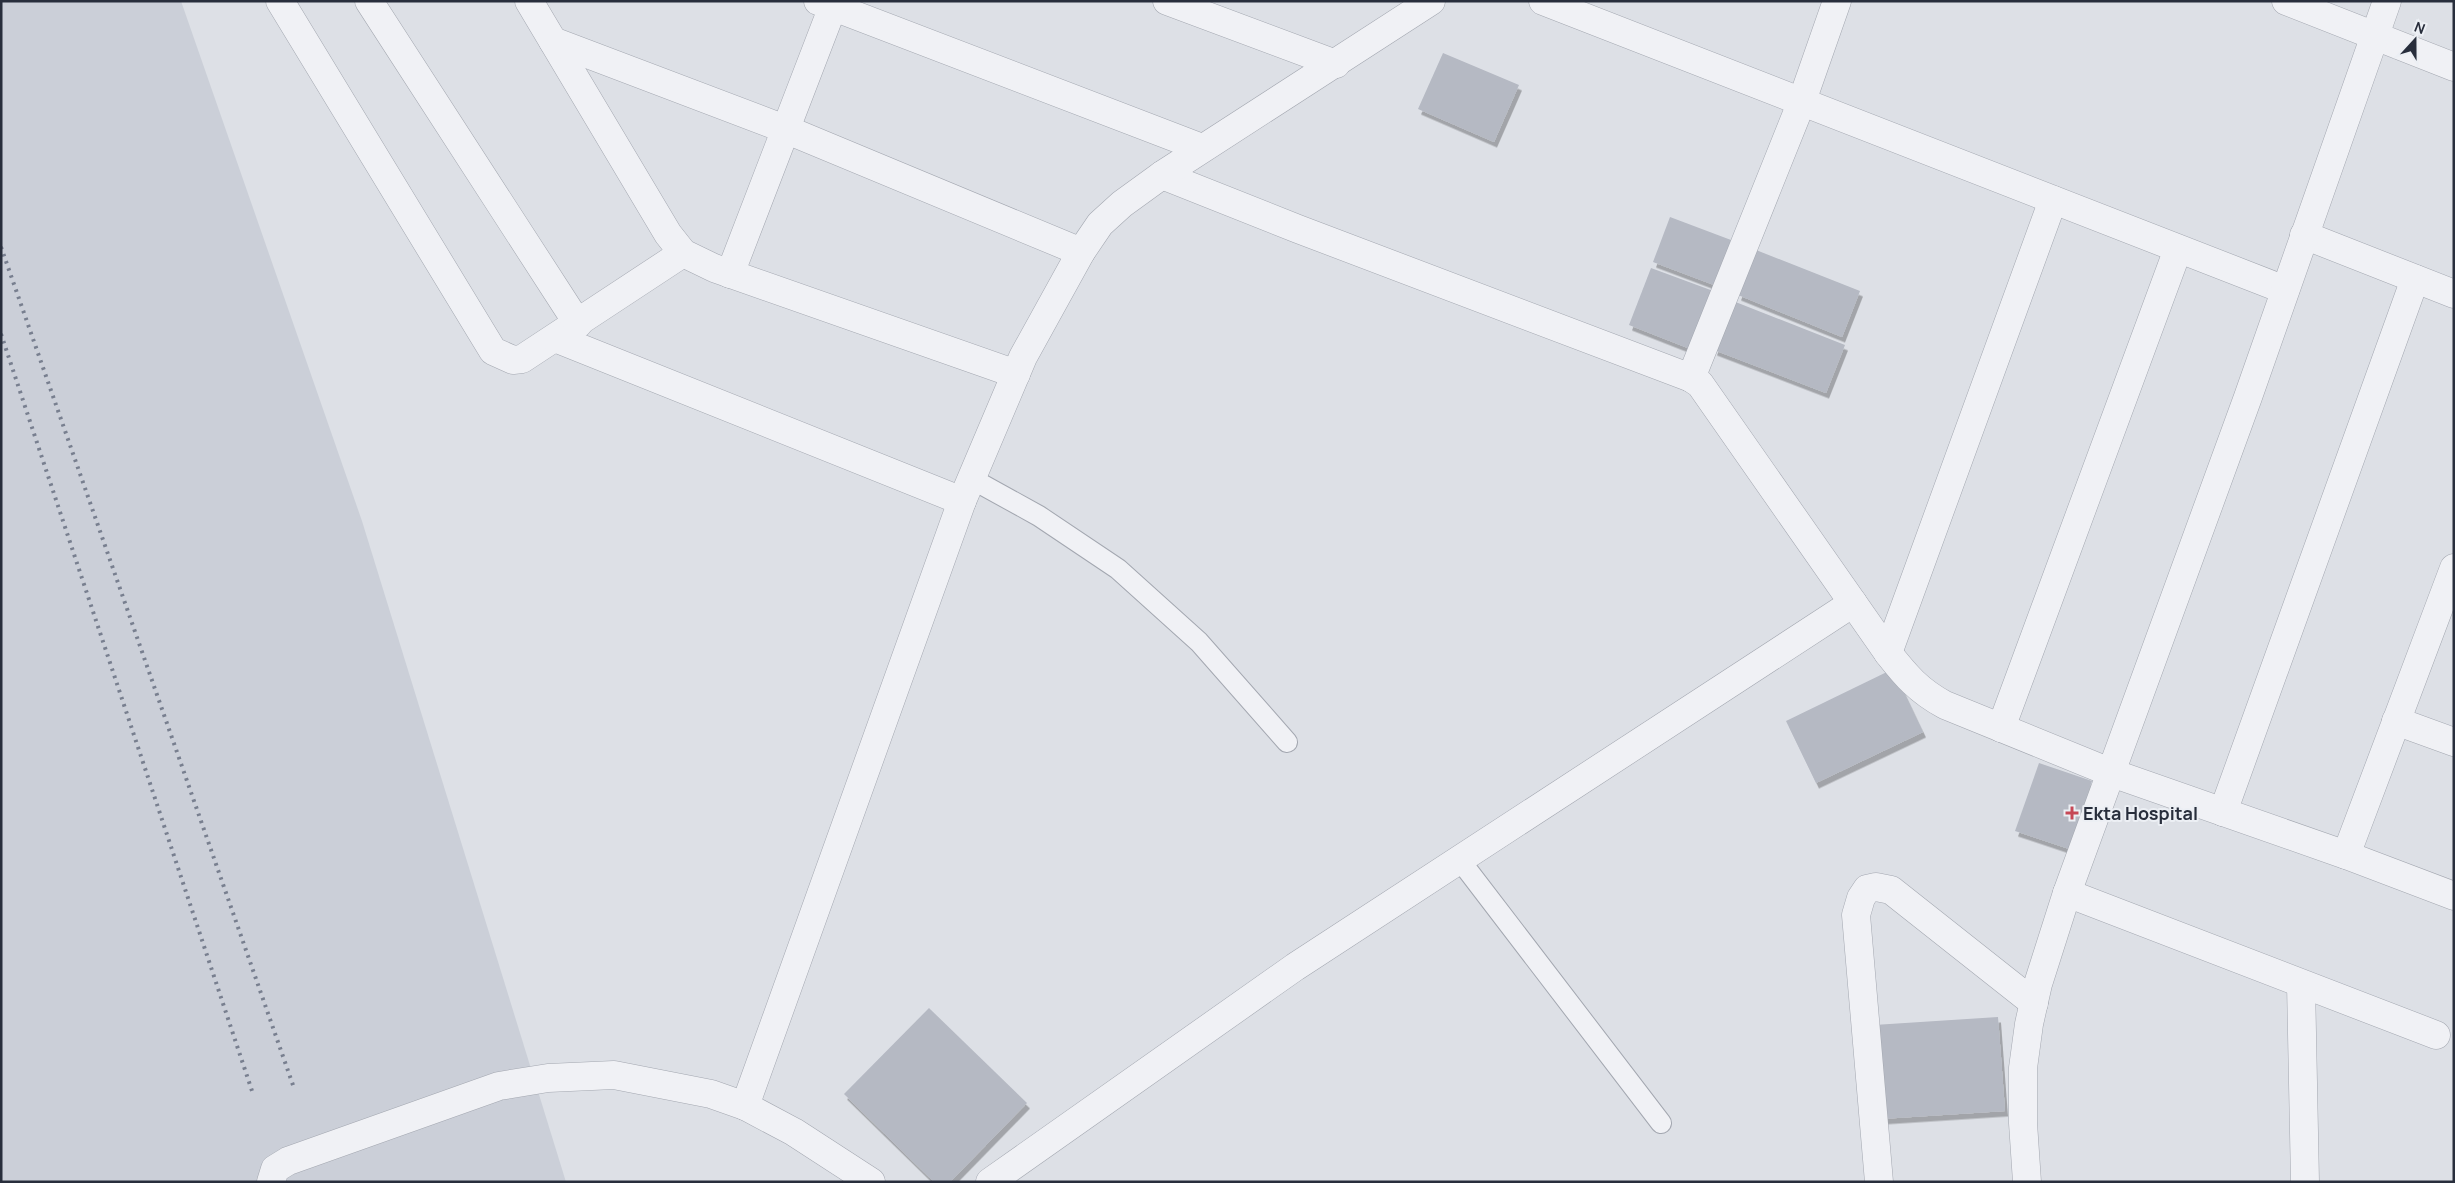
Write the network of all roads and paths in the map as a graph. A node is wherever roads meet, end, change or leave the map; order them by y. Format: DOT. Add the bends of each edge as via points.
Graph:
graph roads {
  1 [pos="280,1"];
  2 [pos="369,1"];
  3 [pos="529,1"];
  4 [pos="1167,1"];
  5 [pos="1431,1"];
  6 [pos="1543,1"];
  7 [pos="1837,1"];
  8 [pos="2286,1"];
  9 [pos="2387,1"];
  10 [pos="829,3"];
  11 [pos="2374,36"];
  12 [pos="553,41"];
  13 [pos="1336,64"];
  14 [pos="2454,67"];
  15 [pos="1802,101"];
  16 [pos="785,129"];
  17 [pos="1202,148"];
  18 [pos="1162,174"];
  19 [pos="2053,200"];
  20 [pos="2304,235"];
  21 [pos="2178,249"];
  22 [pos="1081,252"];
  23 [pos="683,253"];
  24 [pos="730,274"];
  25 [pos="2414,279"];
  26 [pos="2285,290"];
  27 [pos="2454,294"];
  28 [pos="578,324"];
  29 [pos="556,338"];
  30 [pos="1016,374"];
  31 [pos="1691,378"];
  32 [pos="967,490"];
  33 [pos="2454,568"];
  34 [pos="1853,603"];
  35 [pos="1888,653"];
  36 [pos="2396,720"];
  37 [pos="2001,728"];
  38 [pos="1286,742"];
  39 [pos="2454,742"];
  40 [pos="2112,773"];
  41 [pos="2223,812"];
  42 [pos="2346,855"];
  43 [pos="1459,859"];
  44 [pos="2067,893"];
  45 [pos="2454,896"];
  46 [pos="2301,984"];
  47 [pos="2034,1003"];
  48 [pos="2436,1035"];
  49 [pos="745,1106"];
  50 [pos="1661,1123"];
  51 [pos="271,1182"];
  52 [pos="872,1182"];
  53 [pos="990,1182"];
  54 [pos="1879,1182"];
  55 [pos="2027,1182"];
  56 [pos="2306,1182"];
  1 -- 29 [label="street" via="493,351 513,360 522,359"];
  2 -- 28 [label="street"];
  3 -- 12 [label="street"];
  4 -- 13 [label="street"];
  5 -- 13 [label="street"];
  6 -- 15 [label="street"];
  7 -- 15 [label="street"];
  8 -- 11 [label="street"];
  9 -- 11 [label="street"];
  10 -- 16 [label="street"];
  10 -- 17 [label="street"];
  11 -- 14 [label="street"];
  11 -- 20 [label="street"];
  12 -- 16 [label="street"];
  12 -- 23 [label="street" via="668,234"];
  13 -- 17 [label="street"];
  15 -- 19 [label="street"];
  15 -- 31 [label="street"];
  16 -- 22 [label="street"];
  16 -- 24 [label="street"];
  17 -- 18 [label="street"];
  18 -- 22 [label="street" via="1100,224"];
  18 -- 31 [label="street"];
  19 -- 21 [label="street"];
  19 -- 35 [label="street"];
  20 -- 25 [label="street"];
  20 -- 26 [label="street"];
  21 -- 26 [label="street"];
  21 -- 37 [label="street"];
  22 -- 30 [label="street"];
  23 -- 24 [label="street"];
  23 -- 28 [label="street"];
  24 -- 30 [label="street"];
  25 -- 27 [label="street"];
  25 -- 41 [label="street"];
  26 -- 40 [label="street"];
  28 -- 29 [label="street"];
  29 -- 32 [label="street"];
  30 -- 32 [label="street"];
  31 -- 34 [label="street" via="1707,392"];
  32 -- 38 [label="lane" via="1039,516 1118,568 1199,642"];
  32 -- 49 [label="street"];
  33 -- 36 [label="street"];
  34 -- 35 [label="street"];
  34 -- 43 [label="street"];
  35 -- 37 [label="street" via="1925,694"];
  36 -- 39 [label="street"];
  36 -- 42 [label="street"];
  37 -- 40 [label="street"];
  40 -- 41 [label="street"];
  40 -- 44 [label="street"];
  41 -- 42 [label="street"];
  42 -- 45 [label="street"];
  43 -- 50 [label="lane"];
  43 -- 53 [label="street" via="1295,967"];
  44 -- 46 [label="street"];
  44 -- 47 [label="street"];
  46 -- 48 [label="street"];
  46 -- 56 [label="street"];
  47 -- 54 [label="street" via="1891,890 1876,886 1867,889 1856,915"];
  47 -- 55 [label="street" via="2023,1068"];
  49 -- 51 [label="street" via="711,1094 614,1075 548,1078 499,1086 288,1161 275,1168"];
  49 -- 52 [label="street" via="794,1132"];
}
